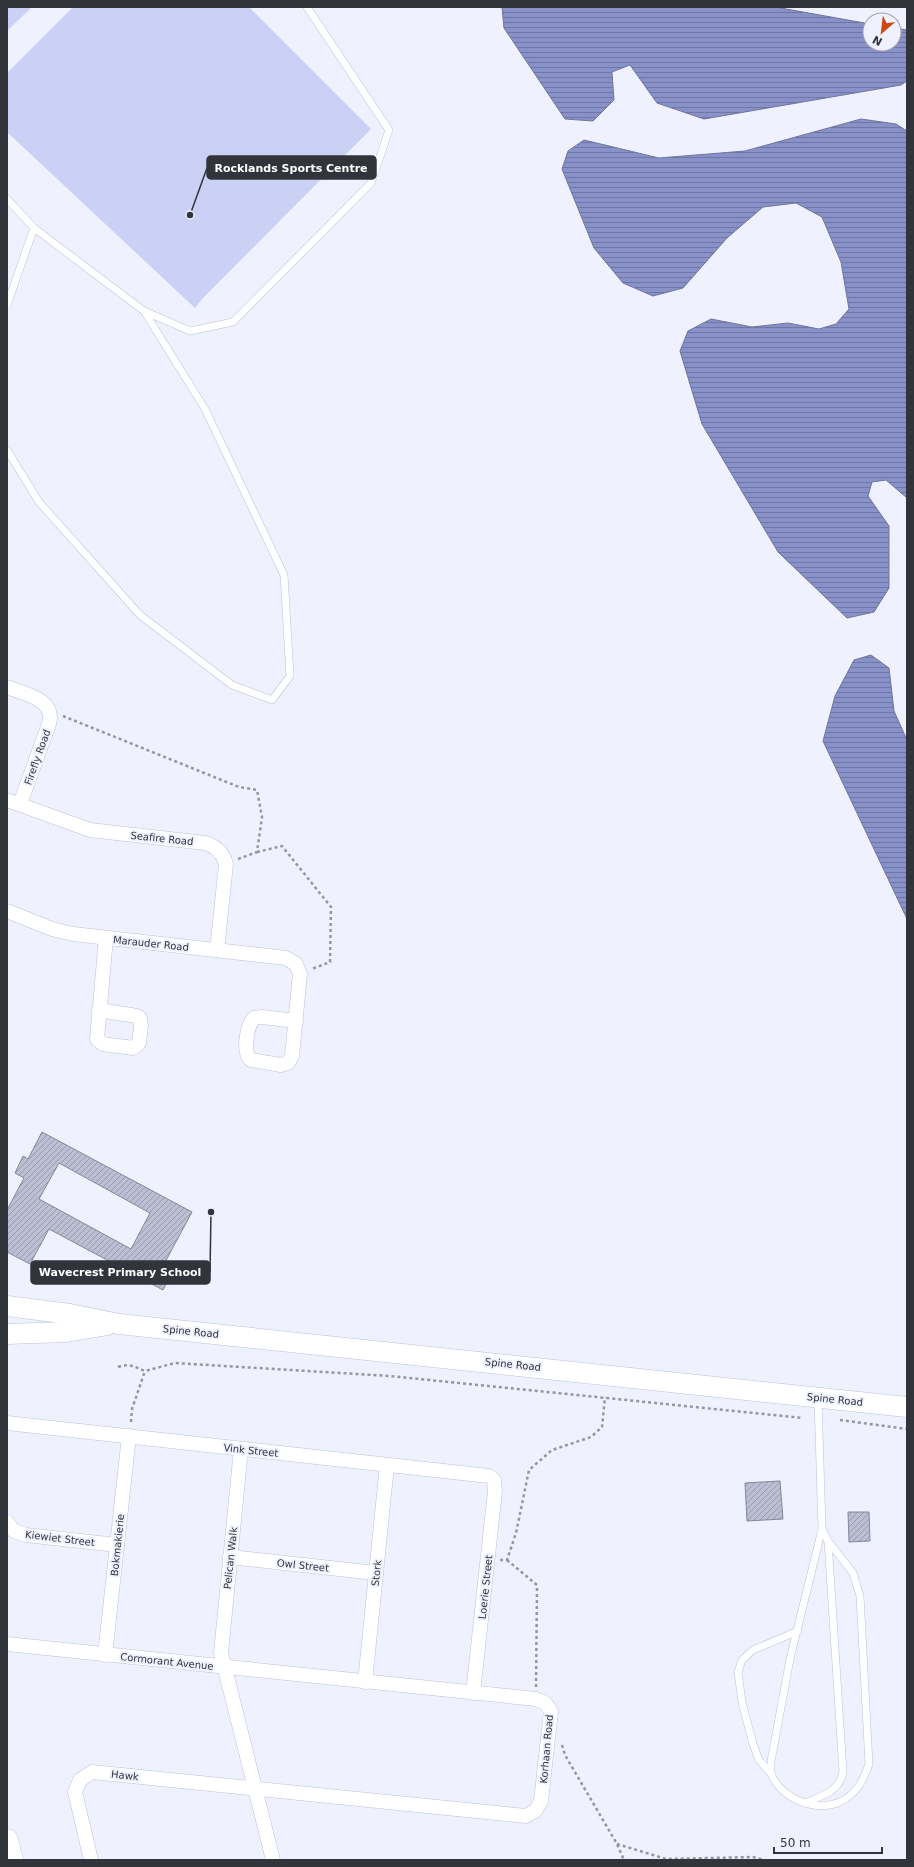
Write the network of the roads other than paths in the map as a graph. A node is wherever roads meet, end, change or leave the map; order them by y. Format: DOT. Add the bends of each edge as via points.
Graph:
graph roads {
  1 [pos="307,7"];
  2 [pos="7,199"];
  3 [pos="34,228"];
  4 [pos="7,305"];
  5 [pos="144,311"];
  6 [pos="7,450"];
  7 [pos="7,687"];
  8 [pos="13,802"];
  9 [pos="7,911"];
  10 [pos="106,938"];
  11 [pos="217,950"];
  12 [pos="99,1010"];
  13 [pos="296,1021"];
  14 [pos="7,1306"];
  15 [pos="119,1324"];
  16 [pos="7,1334"];
  17 [pos="818,1397"];
  18 [pos="907,1407"];
  19 [pos="7,1423"];
  20 [pos="129,1436"];
  21 [pos="240,1448"];
  22 [pos="387,1464"];
  23 [pos="494,1480"];
  24 [pos="7,1522"];
  25 [pos="822,1529"];
  26 [pos="828,1541"];
  27 [pos="117,1545"];
  28 [pos="230,1557"];
  29 [pos="376,1573"];
  30 [pos="798,1631"];
  31 [pos="7,1644"];
  32 [pos="105,1655"];
  33 [pos="225,1667"];
  34 [pos="365,1682"];
  35 [pos="473,1693"];
  36 [pos="772,1775"];
  37 [pos="255,1788"];
  38 [pos="805,1803"];
  39 [pos="7,1840"];
  40 [pos="12,1860"];
  41 [pos="91,1860"];
  42 [pos="273,1860"];
  1 -- 5 [label="lane" via="389,130 371,183 233,322 190,330"];
  2 -- 3 [label="lane"];
  3 -- 4 [label="lane"];
  3 -- 5 [label="lane"];
  5 -- 6 [label="lane" via="205,409 284,575 290,676 272,700 232,685 140,615 39,502"];
  7 -- 8 [label="street, Firefly Road" via="42,701 50,711 49,724"];
  8 -- 11 [label="street, Seafire Road" via="90,830 205,843 218,850 226,864"];
  9 -- 10 [label="street, Marauder Road" via="63,932"];
  10 -- 11 [label="street, Marauder Road"];
  10 -- 12 [label="street"];
  11 -- 13 [label="street, Marauder Road" via="282,956 298,969"];
  14 -- 15 [label="main road, Spine Road" via="70,1314"];
  15 -- 16 [label="main road, Spine Road" via="66,1332"];
  15 -- 17 [label="main road, Spine Road"];
  17 -- 18 [label="main road, Spine Road"];
  17 -- 25 [label="lane"];
  19 -- 20 [label="street, Vink Street"];
  20 -- 21 [label="street, Vink Street"];
  20 -- 27 [label="street, Bokmakierie"];
  21 -- 22 [label="street, Vink Street"];
  21 -- 28 [label="street, Pelican Walk"];
  22 -- 23 [label="street, Vink Street" via="486,1475"];
  22 -- 29 [label="street, Stork"];
  23 -- 35 [label="street, Loerie Street" via="495,1491"];
  24 -- 27 [label="street, Kiewiet Street" via="14,1531 26,1535"];
  25 -- 26 [label="lane"];
  25 -- 30 [label="lane"];
  26 -- 38 [label="lane" via="843,1772 837,1786 831,1792"];
  26 -- 38 [label="lane" via="854,1573 860,1596 869,1764 859,1787 841,1801 827,1805"];
  27 -- 32 [label="street, Bokmakierie"];
  28 -- 29 [label="street, Owl Street"];
  28 -- 33 [label="street, Pelican Walk" via="221,1638 221,1653"];
  29 -- 34 [label="street, Stork"];
  30 -- 36 [label="lane" via="773,1746"];
  30 -- 36 [label="lane" via="753,1650 742,1660 738,1672 742,1702 753,1744 759,1760"];
  31 -- 32 [label="street, Cormorant Avenue"];
  32 -- 33 [label="street, Cormorant Avenue"];
  33 -- 34 [label="street"];
  33 -- 37 [label="street, Cormorant Avenue"];
  34 -- 35 [label="street"];
  35 -- 37 [label="street, Korhaan Road" via="536,1699 548,1706 551,1716 541,1801 535,1811 526,1816"];
  36 -- 38 [label="lane" via="786,1794"];
  37 -- 41 [label="street, Hawk" via="92,1772 80,1780 75,1792"];
  37 -- 42 [label="street, Cormorant Avenue"];
  39 -- 40 [label="main road"];
}
